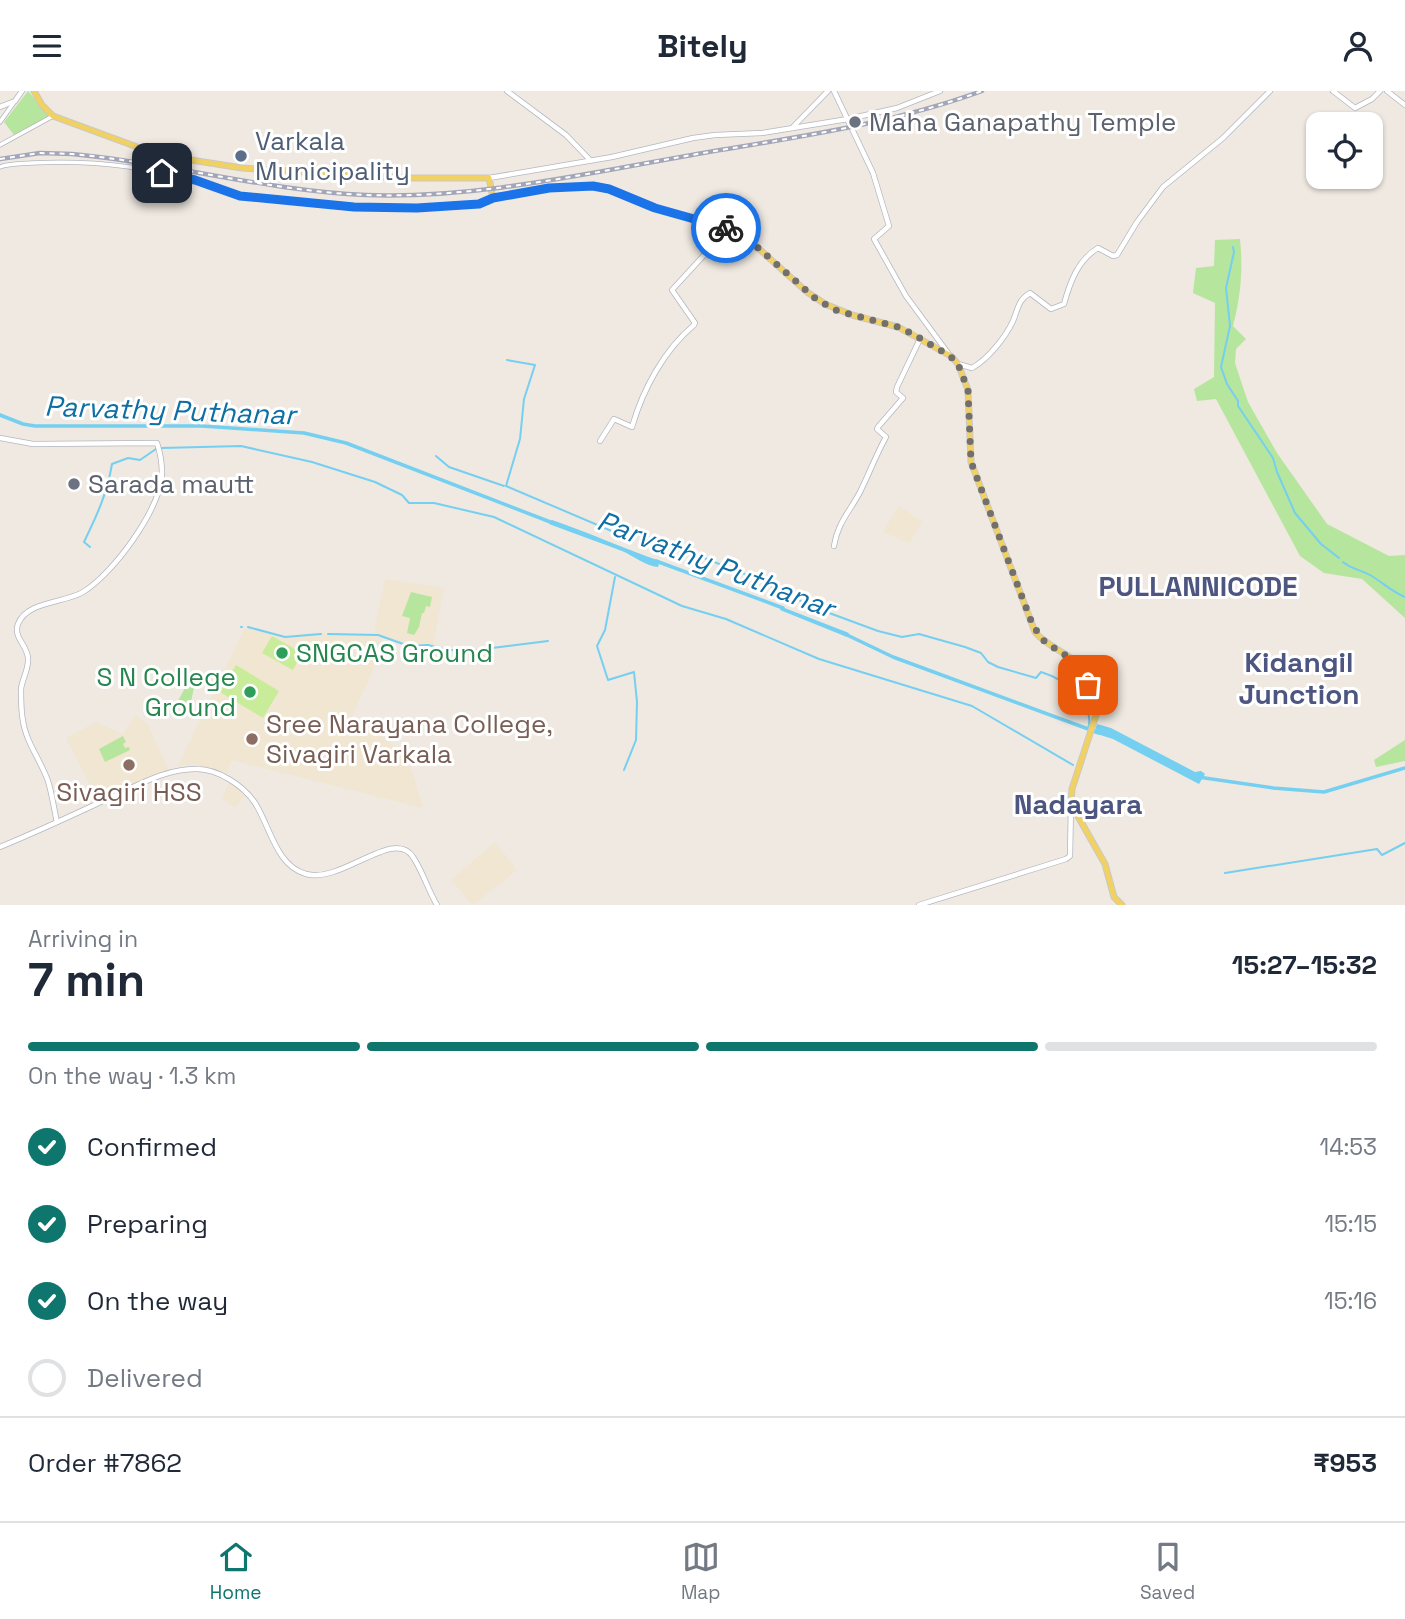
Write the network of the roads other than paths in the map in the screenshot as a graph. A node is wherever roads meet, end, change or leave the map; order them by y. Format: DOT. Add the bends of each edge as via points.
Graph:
graph roads {
  1 [pos="22,91"];
  2 [pos="34,91"];
  3 [pos="507,91"];
  4 [pos="828,91"];
  5 [pos="834,91"];
  6 [pos="940,91"];
  7 [pos="1270,91"];
  8 [pos="1334,91"];
  9 [pos="1380,91"];
  10 [pos="1387,91"];
  11 [pos="15,101"];
  12 [pos="1405,105"];
  13 [pos="0,107"];
  14 [pos="53,116"];
  15 [pos="848,119"];
  16 [pos="0,121"];
  17 [pos="792,128"];
  18 [pos="0,145"];
  19 [pos="590,160"];
  20 [pos="0,167"];
  21 [pos="489,178"];
  22 [pos="493,198"];
  23 [pos="728,229"];
  24 [pos="921,338"];
  25 [pos="950,356"];
  26 [pos="958,364"];
  27 [pos="0,438"];
  28 [pos="600,441"];
  29 [pos="834,546"];
  30 [pos="1074,815"];
  31 [pos="57,822"];
  32 [pos="0,847"];
  33 [pos="437,905"];
  34 [pos="919,905"];
  35 [pos="1122,905"];
  1 -- 11 [label="main road"];
  2 -- 14 [label="main road"];
  3 -- 19 [label="main road" via="566,135"];
  4 -- 17 [label="main road"];
  5 -- 15 [label="main road"];
  6 -- 15 [label="main road" via="897,108"];
  7 -- 26 [label="main road" via="1223,138 1163,187 1117,255 1098,247 1082,261 1064,304 1051,309 1030,293 985,358 972,368"];
  8 -- 9 [label="main road" via="1355,109"];
  10 -- 12 [label="main road"];
  11 -- 13 [label="main road"];
  11 -- 16 [label="street"];
  14 -- 18 [label="street"];
  14 -- 21 [label="main road" via="159,155 242,168 399,178"];
  15 -- 17 [label="main road"];
  15 -- 25 [label="main road" via="873,173 889,226 874,239 906,296"];
  17 -- 19 [label="main road" via="707,136"];
  19 -- 21 [label="main road"];
  20 -- 22 [label="street" via="70,161 118,165 195,180 240,196 354,207 430,208 479,204"];
  21 -- 22 [label="main road"];
  22 -- 23 [label="main road" via="593,186"];
  23 -- 24 [label="main road" via="748,239 825,304"];
  23 -- 28 [label="main road" via="672,290 694,325 656,373 632,427 614,419"];
  24 -- 25 [label="main road"];
  24 -- 29 [label="main road" via="897,387 903,398 877,429 886,437 840,523"];
  25 -- 26 [label="main road"];
  26 -- 30 [label="main road" via="968,390 971,462 1035,632 1076,663 1095,697 1098,709 1072,789"];
  27 -- 31 [label="main road" via="33,444 157,443 159,448 162,475 158,493 118,558 88,589 29,611 18,626 28,660 21,688 23,723 48,781"];
  30 -- 34 [label="main road" via="1066,859"];
  30 -- 35 [label="main road" via="1105,864 1114,897"];
  31 -- 32 [label="main road"];
  31 -- 33 [label="main road" via="163,775 204,770 246,792 287,863 297,871 326,876 387,848 403,848 412,855"];
}
